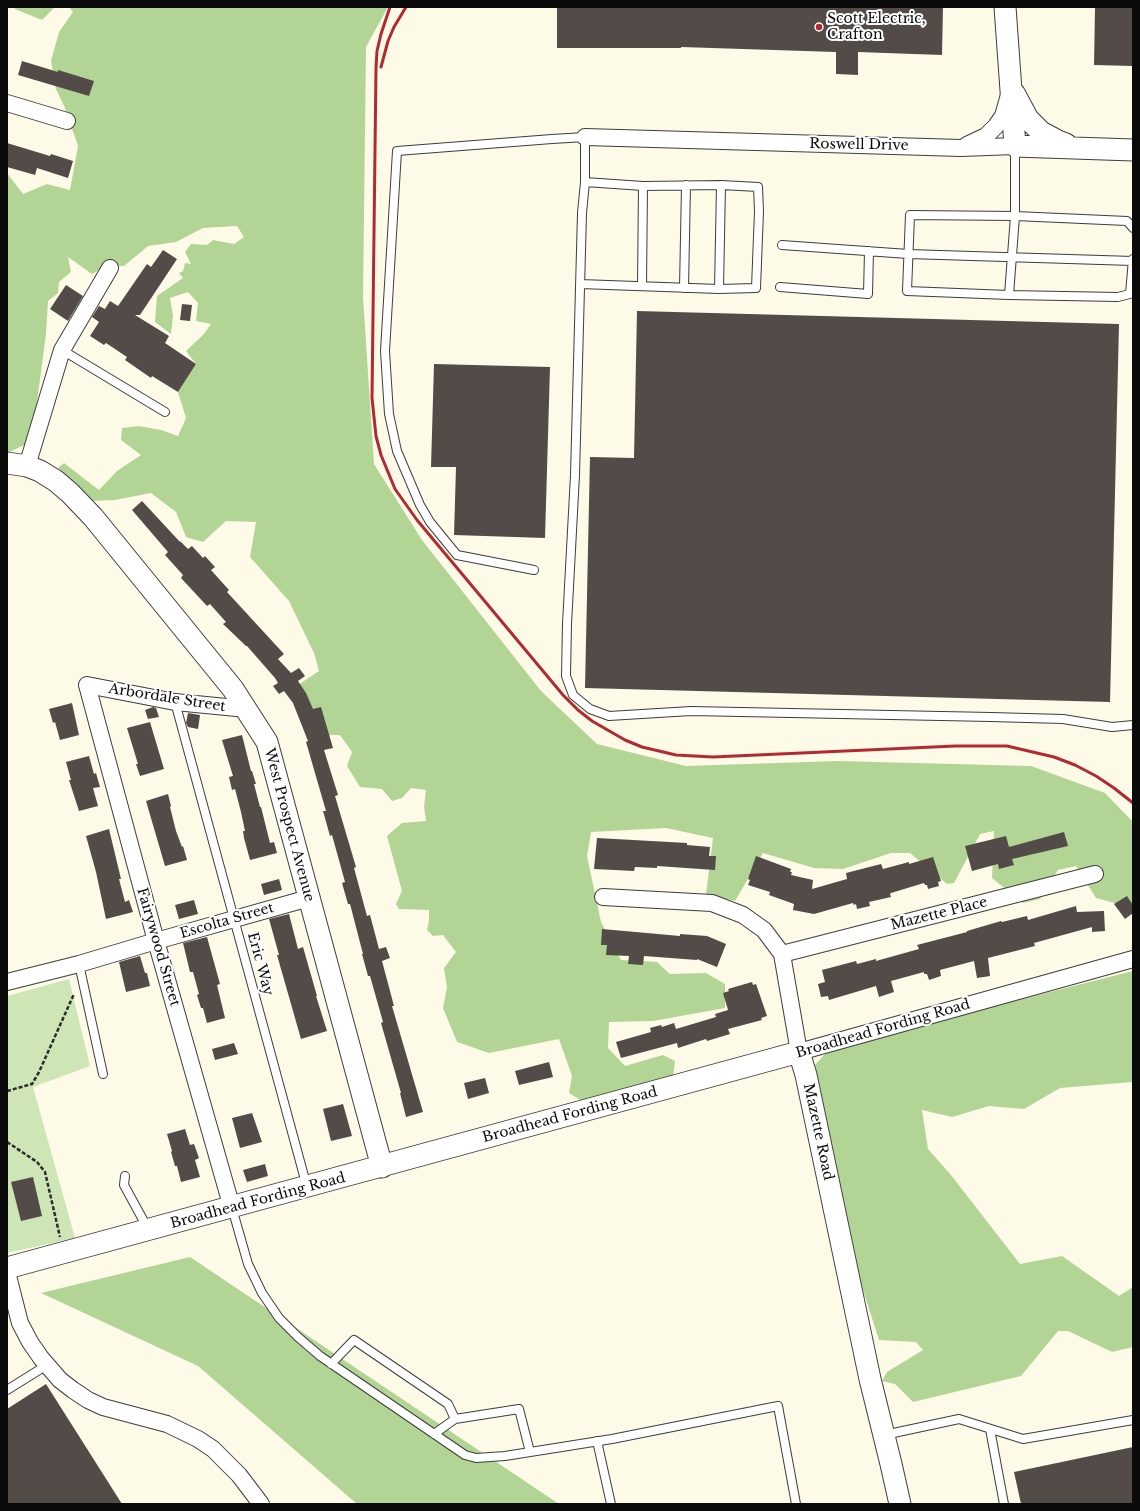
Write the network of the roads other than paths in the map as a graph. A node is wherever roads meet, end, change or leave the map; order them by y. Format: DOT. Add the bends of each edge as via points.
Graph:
graph roads {
  1 [pos="1004,7"];
  2 [pos="1011,88"];
  3 [pos="7,103"];
  4 [pos="67,121"];
  5 [pos="585,137"];
  6 [pos="1016,146"];
  7 [pos="961,148"];
  8 [pos="1082,148"];
  9 [pos="1133,150"];
  10 [pos="585,182"];
  11 [pos="686,185"];
  12 [pos="721,185"];
  13 [pos="643,186"];
  14 [pos="1015,216"];
  15 [pos="1133,228"];
  16 [pos="782,245"];
  17 [pos="869,251"];
  18 [pos="908,254"];
  19 [pos="1012,257"];
  20 [pos="1133,260"];
  21 [pos="110,268"];
  22 [pos="580,284"];
  23 [pos="642,286"];
  24 [pos="780,287"];
  25 [pos="684,288"];
  26 [pos="719,289"];
  27 [pos="1009,295"];
  28 [pos="62,350"];
  29 [pos="165,412"];
  30 [pos="7,463"];
  31 [pos="27,466"];
  32 [pos="534,570"];
  33 [pos="87,684"];
  34 [pos="175,702"];
  35 [pos="247,709"];
  36 [pos="1133,725"];
  37 [pos="1095,874"];
  38 [pos="603,897"];
  39 [pos="309,898"];
  40 [pos="234,918"];
  41 [pos="156,941"];
  42 [pos="782,954"];
  43 [pos="1133,959"];
  44 [pos="79,964"];
  45 [pos="7,982"];
  46 [pos="799,1052"];
  47 [pos="103,1074"];
  48 [pos="382,1167"];
  49 [pos="125,1176"];
  50 [pos="307,1187"];
  51 [pos="232,1208"];
  52 [pos="148,1230"];
  53 [pos="7,1268"];
  54 [pos="7,1272"];
  55 [pos="331,1364"];
  56 [pos="47,1365"];
  57 [pos="7,1390"];
  58 [pos="455,1419"];
  59 [pos="1133,1420"];
  60 [pos="990,1429"];
  61 [pos="434,1434"];
  62 [pos="884,1435"];
  63 [pos="597,1441"];
  64 [pos="530,1452"];
  65 [pos="261,1504"];
  66 [pos="611,1504"];
  67 [pos="796,1504"];
  68 [pos="900,1504"];
  69 [pos="1004,1504"];
  1 -- 2 [label="street"];
  2 -- 6 [label="street"];
  2 -- 7 [label="street" via="1003,116 996,126 986,136"];
  2 -- 8 [label="street" via="1028,119 1041,132 1058,142"];
  3 -- 4 [label="street"];
  5 -- 7 [label="street, Roswell Drive"];
  5 -- 10 [label="lane"];
  5 -- 32 [label="lane" via="397,151 385,351 389,414 397,451 420,505 456,555"];
  6 -- 7 [label="street, Roswell Drive"];
  6 -- 8 [label="street, Roswell Drive"];
  6 -- 14 [label="lane"];
  8 -- 9 [label="street, Roswell Drive"];
  10 -- 13 [label="lane"];
  10 -- 22 [label="lane"];
  11 -- 12 [label="lane"];
  11 -- 13 [label="lane"];
  11 -- 25 [label="lane"];
  12 -- 26 [label="lane"];
  12 -- 26 [label="lane" via="758,187 759,212 756,288"];
  13 -- 23 [label="lane"];
  14 -- 15 [label="lane" via="1127,221"];
  14 -- 18 [label="lane" via="910,215"];
  14 -- 19 [label="lane"];
  16 -- 17 [label="lane"];
  17 -- 18 [label="lane"];
  17 -- 24 [label="lane" via="868,294"];
  18 -- 19 [label="lane"];
  18 -- 27 [label="lane" via="907,291"];
  19 -- 20 [label="lane"];
  19 -- 27 [label="lane"];
  20 -- 27 [label="lane" via="1130,294 1118,297"];
  21 -- 28 [label="street"];
  22 -- 23 [label="lane"];
  22 -- 36 [label="lane" via="566,676 573,695 590,708 609,716 691,711 1056,719 1112,727"];
  23 -- 25 [label="lane"];
  25 -- 26 [label="lane"];
  28 -- 29 [label="lane"];
  28 -- 31 [label="street"];
  30 -- 31 [label="street, West Prospect Avenue"];
  31 -- 35 [label="street, West Prospect Avenue" via="56,481 93,517 184,627"];
  33 -- 34 [label="street, Arbordale Street"];
  33 -- 41 [label="street, Fairywood Street"];
  34 -- 35 [label="street, Arbordale Street"];
  34 -- 40 [label="lane, Eric Way"];
  35 -- 39 [label="street, West Prospect Avenue" via="267,742"];
  37 -- 42 [label="street, Mazette Place"];
  38 -- 42 [label="street, Mazette Road" via="712,903 743,915 764,930"];
  39 -- 40 [label="street, Escolta Street"];
  39 -- 48 [label="street, West Prospect Avenue"];
  40 -- 41 [label="street, Escolta Street"];
  40 -- 50 [label="lane, Eric Way"];
  41 -- 44 [label="street, Escolta Street"];
  41 -- 51 [label="street, Fairywood Street"];
  42 -- 46 [label="street, Mazette Road"];
  43 -- 46 [label="street, Broadhead Fording Road"];
  44 -- 45 [label="street, Escolta Street"];
  44 -- 47 [label="lane"];
  46 -- 48 [label="street, Broadhead Fording Road"];
  46 -- 62 [label="street, Mazette Road"];
  48 -- 50 [label="street, Broadhead Fording Road"];
  49 -- 52 [label="lane" via="124,1185"];
  50 -- 51 [label="street, Broadhead Fording Road"];
  51 -- 52 [label="street, Broadhead Fording Road"];
  51 -- 55 [label="lane" via="248,1264 262,1293 279,1318"];
  52 -- 53 [label="street, Broadhead Fording Road"];
  54 -- 56 [label="street" via="20,1323"];
  55 -- 58 [label="lane" via="354,1340 448,1404"];
  55 -- 61 [label="lane"];
  56 -- 57 [label="lane"];
  56 -- 65 [label="street" via="60,1380 88,1400 167,1424 198,1439 240,1475"];
  58 -- 61 [label="lane"];
  58 -- 64 [label="lane" via="519,1409"];
  59 -- 60 [label="lane" via="1023,1439"];
  60 -- 62 [label="lane" via="959,1419"];
  60 -- 69 [label="lane"];
  61 -- 64 [label="lane" via="465,1455 476,1458"];
  62 -- 68 [label="street, Mazette Road"];
  63 -- 64 [label="lane"];
  63 -- 66 [label="lane"];
  63 -- 67 [label="lane" via="778,1406"];
}
